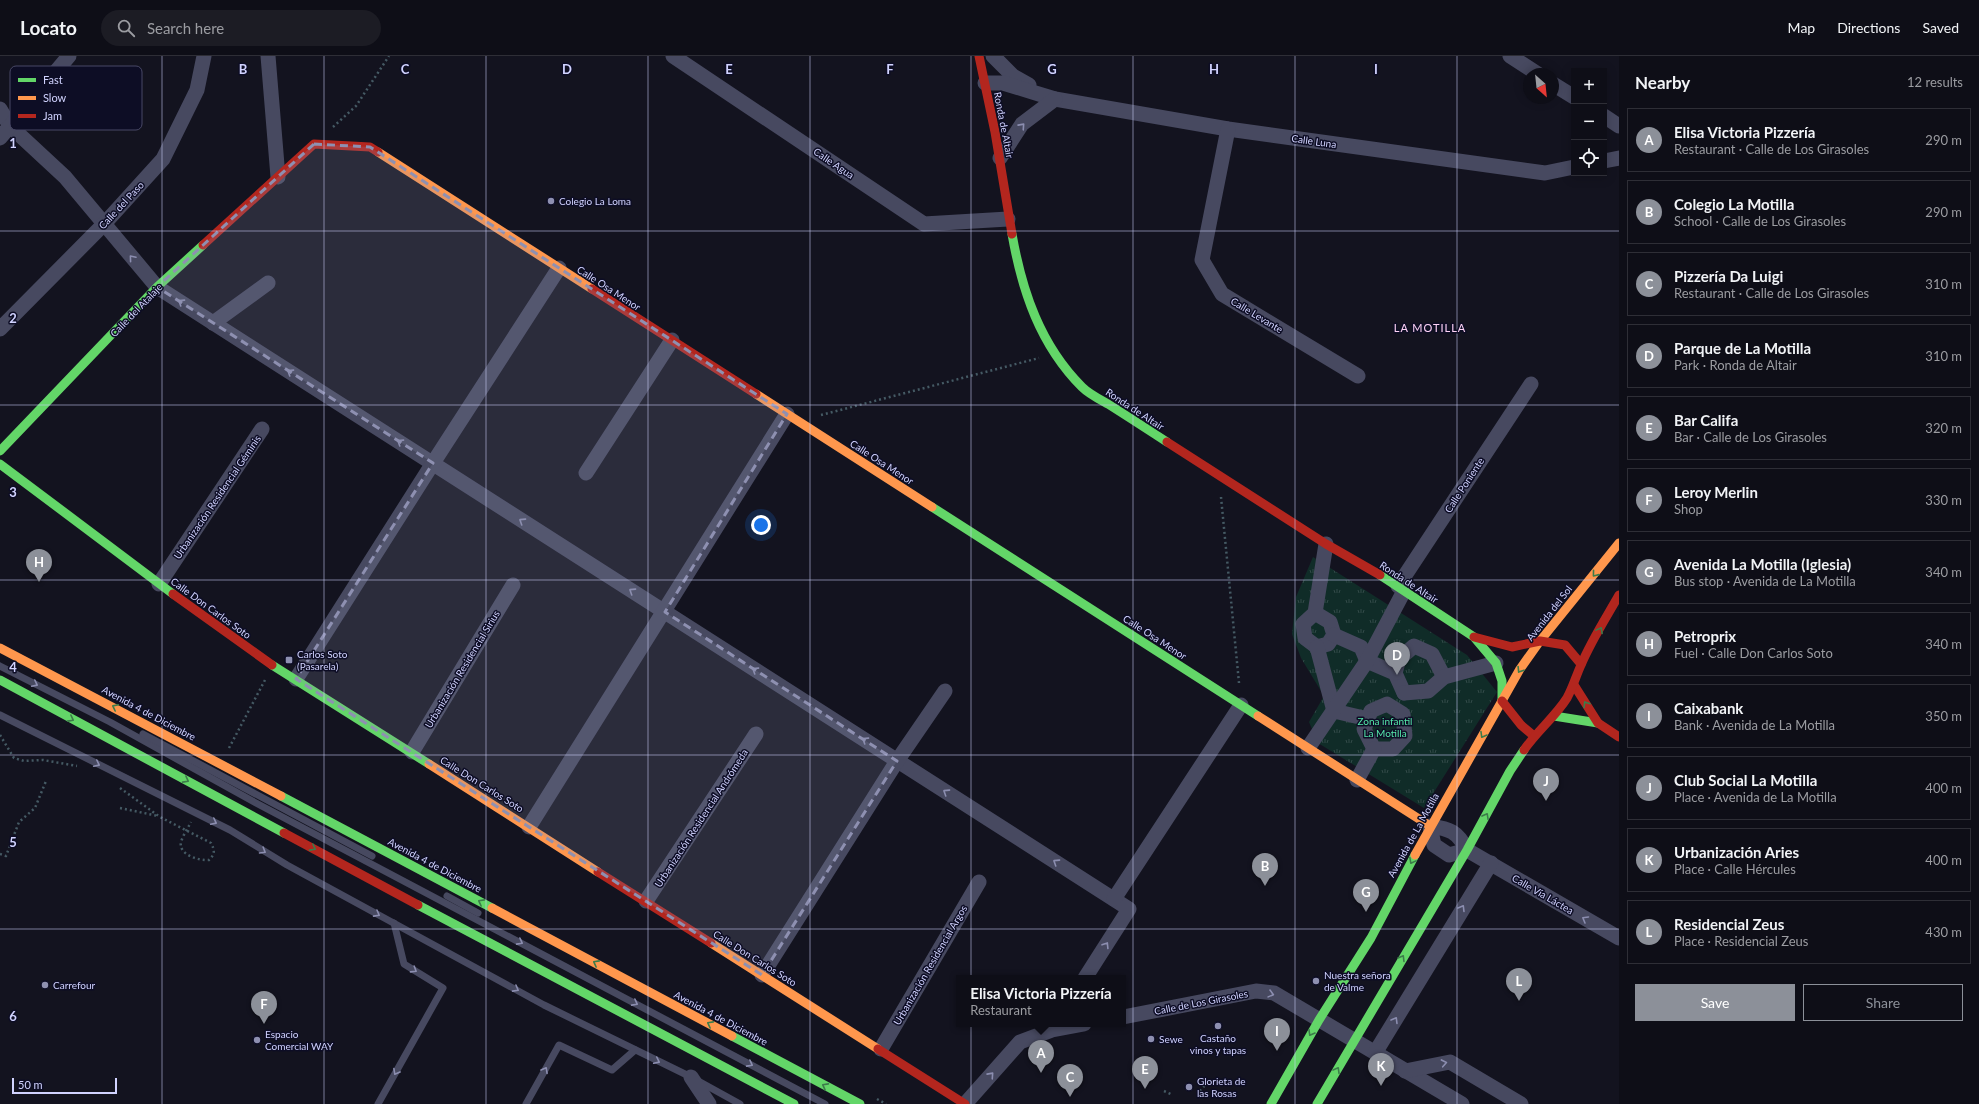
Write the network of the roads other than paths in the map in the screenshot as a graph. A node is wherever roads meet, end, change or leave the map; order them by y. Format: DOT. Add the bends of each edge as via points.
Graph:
graph roads {
  1 [pos="69,56"];
  2 [pos="204,56"];
  3 [pos="673,56"];
  4 [pos="979,56"];
  5 [pos="993,56"];
  6 [pos="1510,56"];
  7 [pos="269,58"];
  8 [pos="61,66"];
  9 [pos="1529,68"];
  10 [pos="985,83"];
  11 [pos="1559,88"];
  12 [pos="1571,95"];
  13 [pos="1055,100"];
  14 [pos="0,109"];
  15 [pos="1607,118"];
  16 [pos="10,126"];
  17 [pos="1619,126"];
  18 [pos="1228,129"];
  19 [pos="14,130"];
  20 [pos="0,138"];
  21 [pos="314,144"];
  22 [pos="1000,158"];
  23 [pos="1619,158"];
  24 [pos="1607,160"];
  25 [pos="1571,168"];
  26 [pos="278,177"];
  27 [pos="1008,219"];
  28 [pos="104,224"];
  29 [pos="559,268"];
  30 [pos="268,283"];
  31 [pos="158,287"];
  32 [pos="213,323"];
  33 [pos="0,329"];
  34 [pos="672,340"];
  35 [pos="1358,376"];
  36 [pos="1531,384"];
  37 [pos="787,414"];
  38 [pos="262,429"];
  39 [pos="0,451"];
  40 [pos="433,463"];
  41 [pos="1,467"];
  42 [pos="586,473"];
  43 [pos="1326,544"];
  44 [pos="1619,544"];
  45 [pos="159,584"];
  46 [pos="513,585"];
  47 [pos="1401,589"];
  48 [pos="1619,595"];
  49 [pos="665,612"];
  50 [pos="1315,613"];
  51 [pos="1334,635"];
  52 [pos="1474,637"];
  53 [pos="1540,641"];
  54 [pos="1318,647"];
  55 [pos="0,648"];
  56 [pos="0,658"];
  57 [pos="1366,661"];
  58 [pos="1496,663"];
  59 [pos="1581,664"];
  60 [pos="0,666"];
  61 [pos="1395,673"];
  62 [pos="1444,677"];
  63 [pos="296,679"];
  64 [pos="0,680"];
  65 [pos="1574,685"];
  66 [pos="945,691"];
  67 [pos="1404,693"];
  68 [pos="1502,701"];
  69 [pos="1241,705"];
  70 [pos="1394,708"];
  71 [pos="1334,711"];
  72 [pos="0,715"];
  73 [pos="1554,716"];
  74 [pos="1368,719"];
  75 [pos="1598,723"];
  76 [pos="756,734"];
  77 [pos="1534,736"];
  78 [pos="1619,737"];
  79 [pos="1308,748"];
  80 [pos="1374,749"];
  81 [pos="412,752"];
  82 [pos="898,761"];
  83 [pos="1357,780"];
  84 [pos="1430,826"];
  85 [pos="529,827"];
  86 [pos="1467,850"];
  87 [pos="1490,863"];
  88 [pos="979,882"];
  89 [pos="1114,899"];
  90 [pos="646,902"];
  91 [pos="394,923"];
  92 [pos="1619,938"];
  93 [pos="762,975"];
  94 [pos="1087,975"];
  95 [pos="1126,1015"];
  96 [pos="1320,1020"];
  97 [pos="1054,1027"];
  98 [pos="1354,1041"];
  99 [pos="880,1049"];
  100 [pos="635,1050"];
  101 [pos="1375,1053"];
  102 [pos="1405,1071"];
  103 [pos="691,1078"];
  104 [pos="833,1101"];
  105 [pos="378,1104"];
  106 [pos="526,1104"];
  107 [pos="709,1104"];
  108 [pos="740,1104"];
  109 [pos="794,1104"];
  110 [pos="825,1104"];
  111 [pos="860,1104"];
  112 [pos="965,1104"];
  113 [pos="1271,1104"];
  114 [pos="1318,1104"];
  115 [pos="1462,1104"];
  116 [pos="1521,1104"];
  1 -- 8 [label="street"];
  2 -- 28 [label="street, Calle del Paso" via="197,90 164,159"];
  3 -- 27 [label="street, Calle Agua" via="924,224"];
  4 -- 10 [label="street, Ronda de Altair"];
  5 -- 13 [label="street, Calle Luna" via="1013,76"];
  6 -- 9 [label="street"];
  7 -- 26 [label="street"];
  10 -- 13 [label="street, Calle Luna" via="1003,83"];
  10 -- 22 [label="street, Ronda de Altair"];
  11 -- 12 [label="street"];
  13 -- 18 [label="street, Calle Luna"];
  22 -- 13 [label="street, one-way" via="1022,124"];
  14 -- 16 [label="street"];
  15 -- 17 [label="street"];
  16 -- 20 [label="street"];
  18 -- 25 [label="street, Calle Luna" via="1545,173"];
  18 -- 35 [label="street, Calle Levante" via="1202,260 1222,294"];
  19 -- 28 [label="street" via="65,177"];
  21 -- 26 [label="street, Calle del Atalaje"];
  21 -- 29 [label="street, Calle Osa Menor" via="370,147"];
  22 -- 27 [label="street, Ronda de Altair"];
  23 -- 24 [label="street"];
  26 -- 31 [label="street, Calle del Atalaje"];
  27 -- 43 [label="street, Ronda de Altair" via="1026,298 1054,354 1083,388"];
  31 -- 28 [label="street, one-way"];
  28 -- 33 [label="street, Calle del Paso"];
  29 -- 34 [label="street, Calle Osa Menor"];
  29 -- 40 [label="street"];
  30 -- 32 [label="street"];
  32 -- 31 [label="street, one-way"];
  31 -- 39 [label="street, Calle del Atalaje"];
  40 -- 32 [label="street, one-way"];
  34 -- 37 [label="street, Calle Osa Menor"];
  34 -- 42 [label="street"];
  36 -- 47 [label="street, Calle Poniente"];
  37 -- 49 [label="street"];
  37 -- 69 [label="street, Calle Osa Menor"];
  38 -- 45 [label="street, Urbanización Residencial Géminis"];
  49 -- 40 [label="street, one-way"];
  40 -- 63 [label="street"];
  41 -- 45 [label="street, Calle Don Carlos Soto"];
  43 -- 47 [label="street, Ronda de Altair"];
  43 -- 50 [label="street"];
  44 -- 53 [label="street, Avenida del Sol, one-way"];
  45 -- 63 [label="street, Calle Don Carlos Soto" via="272,665"];
  46 -- 81 [label="street, Urbanización Residencial Sirius"];
  47 -- 52 [label="street, Ronda de Altair"];
  47 -- 57 [label="street, Calle Poniente"];
  59 -- 48 [label="street, one-way"];
  82 -- 49 [label="street, one-way"];
  49 -- 85 [label="street"];
  50 -- 51 [label="street" via="1330,622"];
  50 -- 54 [label="street" via="1303,624 1305,638"];
  51 -- 54 [label="street" via="1328,644"];
  51 -- 57 [label="street" via="1361,647"];
  52 -- 53 [label="street, Ronda de Altair" via="1512,647"];
  52 -- 58 [label="street, Ronda de Altair"];
  53 -- 59 [label="street" via="1565,645"];
  53 -- 68 [label="street, Avenida del Sol, one-way"];
  54 -- 71 [label="street"];
  111 -- 55 [label="street, Avenida 4 de Diciembre, one-way"];
  56 -- 104 [label="lane"];
  57 -- 61 [label="street"];
  57 -- 71 [label="street, Calle Poniente"];
  58 -- 62 [label="street"];
  58 -- 68 [label="street, Ronda de Altair" via="1502,681"];
  59 -- 65 [label="street"];
  60 -- 110 [label="lane, one-way" via="110,722 256,803"];
  61 -- 62 [label="street" via="1400,659 1414,646 1432,654"];
  61 -- 67 [label="street"];
  62 -- 67 [label="street" via="1428,691"];
  63 -- 81 [label="street, Calle Don Carlos Soto"];
  64 -- 109 [label="street, one-way" via="424,909"];
  65 -- 73 [label="street"];
  75 -- 65 [label="street, one-way"];
  66 -- 82 [label="street"];
  67 -- 70 [label="street"];
  68 -- 77 [label="street" via="1521,725"];
  68 -- 84 [label="street, Avenida de La Motilla, one-way"];
  69 -- 79 [label="street, Calle Osa Menor"];
  69 -- 89 [label="street"];
  70 -- 74 [label="street" via="1387,704 1371,711"];
  70 -- 80 [label="street" via="1403,714 1405,736 1393,749"];
  71 -- 74 [label="street"];
  71 -- 79 [label="street, Calle Poniente"];
  72 -- 91 [label="lane, one-way" via="230,830 287,865"];
  73 -- 75 [label="street"];
  73 -- 77 [label="street"];
  74 -- 80 [label="street" via="1364,729"];
  75 -- 78 [label="street"];
  76 -- 90 [label="street, Urbanización Residencial Andrómeda"];
  86 -- 77 [label="street, one-way" via="1510,771"];
  79 -- 83 [label="street, Calle Osa Menor"];
  80 -- 83 [label="street"];
  81 -- 85 [label="street, Calle Don Carlos Soto"];
  89 -- 82 [label="street, one-way"];
  82 -- 93 [label="street"];
  83 -- 84 [label="street, Calle Osa Menor"];
  84 -- 86 [label="street" via="1447,829 1460,837"];
  84 -- 86 [label="street" via="1434,845 1449,855"];
  84 -- 96 [label="street, Avenida de La Motilla, one-way" via="1371,938"];
  85 -- 90 [label="street, Calle Don Carlos Soto"];
  86 -- 87 [label="street, Calle Vía Láctea"];
  98 -- 86 [label="street, one-way"];
  92 -- 87 [label="street, Calle Vía Láctea, one-way"];
  101 -- 87 [label="street, one-way"];
  88 -- 99 [label="street, Urbanización Residencial Argos"];
  94 -- 89 [label="street, one-way" via="1129,909"];
  90 -- 93 [label="street, Calle Don Carlos Soto"];
  91 -- 100 [label="lane, one-way" via="544,1005"];
  91 -- 105 [label="lane, one-way" via="404,964 443,988"];
  93 -- 99 [label="street, Calle Don Carlos Soto"];
  95 -- 96 [label="street, Calle de Los Girasoles, one-way" via="1256,991 1274,993"];
  96 -- 98 [label="street, Calle de Los Girasoles"];
  96 -- 113 [label="street, Avenida de La Motilla, one-way"];
  112 -- 97 [label="street, one-way" via="1020,1042"];
  98 -- 101 [label="street, Calle de Los Girasoles"];
  114 -- 98 [label="street, one-way"];
  99 -- 112 [label="street, Calle Don Carlos Soto"];
  100 -- 103 [label="lane, one-way"];
  106 -- 100 [label="lane, one-way" via="560,1045 612,1070"];
  101 -- 102 [label="street, Calle de Los Girasoles"];
  102 -- 115 [label="street, Calle de Los Girasoles"];
  102 -- 116 [label="street, one-way" via="1450,1062"];
  103 -- 107 [label="street"];
  103 -- 108 [label="lane"];
}
